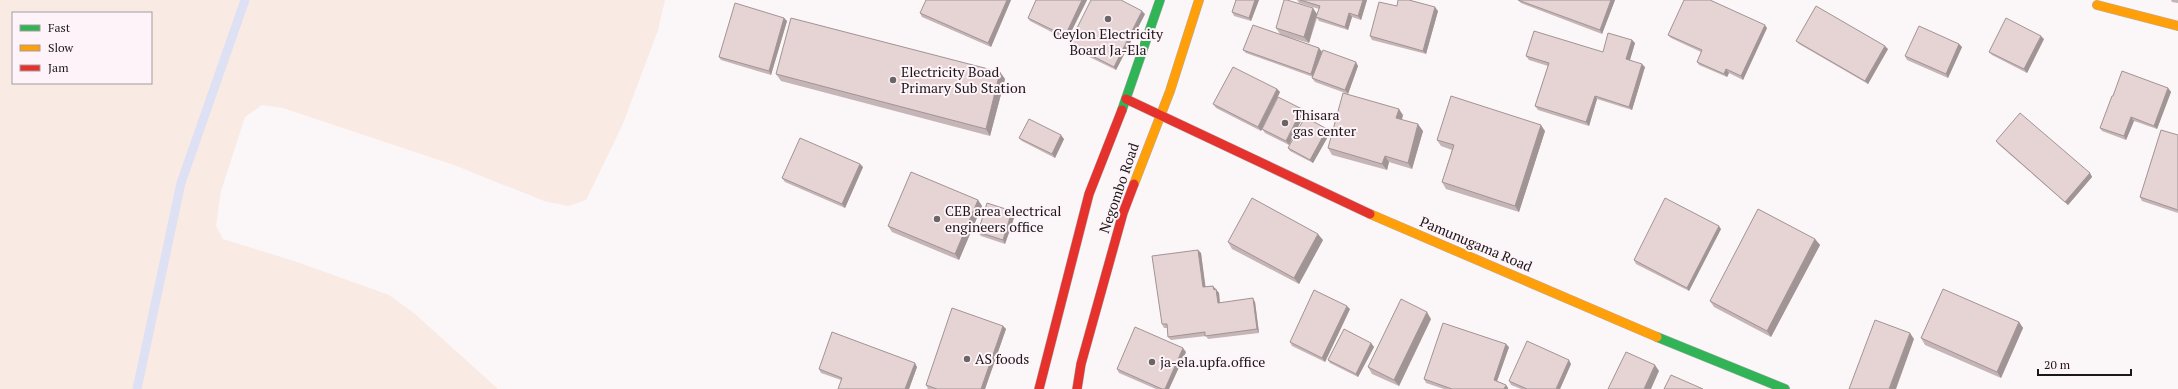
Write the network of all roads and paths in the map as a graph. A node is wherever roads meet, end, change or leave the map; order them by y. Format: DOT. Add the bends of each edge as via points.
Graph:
graph roads {
  1 [pos="1160,0"];
  2 [pos="1199,0"];
  3 [pos="2097,5"];
  4 [pos="2178,26"];
  5 [pos="1126,99"];
  6 [pos="1160,116"];
  7 [pos="1039,389"];
  8 [pos="1077,389"];
  9 [pos="1785,389"];
  1 -- 5 [label="main road, Negombo Road"];
  2 -- 6 [label="main road, Negombo Road"];
  3 -- 4 [label="main road"];
  5 -- 6 [label="main road, Pamunugama Road"];
  5 -- 7 [label="main road, Negombo Road" via="1089,194"];
  6 -- 8 [label="main road, Negombo Road" via="1123,213 1081,364"];
  6 -- 9 [label="main road, Pamunugama Road" via="1325,195 1672,344"];
}
